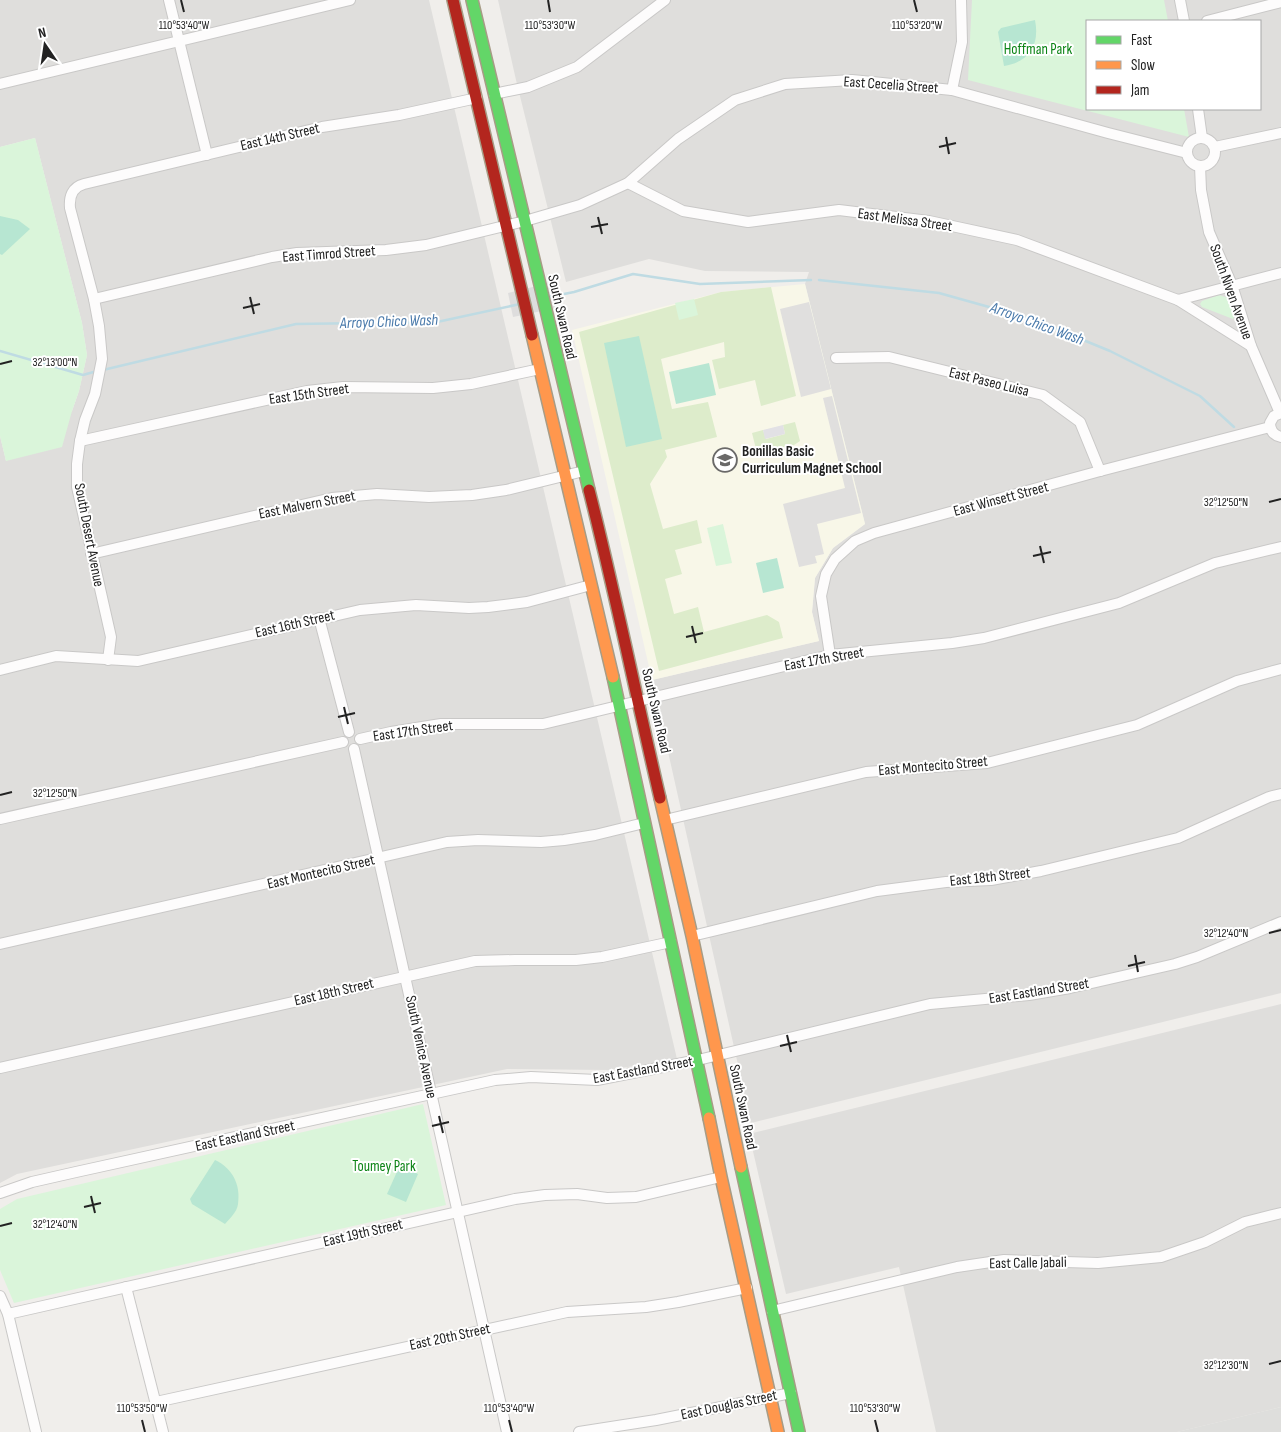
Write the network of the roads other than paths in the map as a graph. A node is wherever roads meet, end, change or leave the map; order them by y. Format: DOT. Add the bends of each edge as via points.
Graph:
graph roads {
  1 [pos="170,0"];
  2 [pos="350,0"];
  3 [pos="453,0"];
  4 [pos="472,0"];
  5 [pos="664,0"];
  6 [pos="961,0"];
  7 [pos="1180,0"];
  8 [pos="1281,2"];
  9 [pos="1184,20"];
  10 [pos="1211,20"];
  11 [pos="180,41"];
  12 [pos="0,84"];
  13 [pos="952,90"];
  14 [pos="494,94"];
  15 [pos="477,98"];
  16 [pos="1198,110"];
  17 [pos="1281,133"];
  18 [pos="1202,138"];
  19 [pos="1215,147"];
  20 [pos="1187,152"];
  21 [pos="207,155"];
  22 [pos="1200,166"];
  23 [pos="628,183"];
  24 [pos="84,184"];
  25 [pos="526,221"];
  26 [pos="506,226"];
  27 [pos="1281,273"];
  28 [pos="1232,286"];
  29 [pos="94,299"];
  30 [pos="1178,300"];
  31 [pos="1251,346"];
  32 [pos="836,358"];
  33 [pos="540,368"];
  34 [pos="1281,413"];
  35 [pos="1270,427"];
  36 [pos="1281,436"];
  37 [pos="80,441"];
  38 [pos="584,471"];
  39 [pos="1100,471"];
  40 [pos="566,475"];
  41 [pos="1281,547"];
  42 [pos="91,554"];
  43 [pos="591,585"];
  44 [pos="319,618"];
  45 [pos="830,655"];
  46 [pos="108,660"];
  47 [pos="1281,669"];
  48 [pos="0,670"];
  49 [pos="637,700"];
  50 [pos="620,706"];
  51 [pos="349,732"];
  52 [pos="360,739"];
  53 [pos="343,742"];
  54 [pos="354,749"];
  55 [pos="1281,794"];
  56 [pos="0,819"];
  57 [pos="665,820"];
  58 [pos="644,823"];
  59 [pos="380,858"];
  60 [pos="1281,922"];
  61 [pos="692,936"];
  62 [pos="671,942"];
  63 [pos="0,944"];
  64 [pos="406,976"];
  65 [pos="717,1056"];
  66 [pos="698,1060"];
  67 [pos="0,1068"];
  68 [pos="431,1095"];
  69 [pos="721,1177"];
  70 [pos="0,1193"];
  71 [pos="458,1212"];
  72 [pos="1281,1213"];
  73 [pos="126,1287"];
  74 [pos="747,1288"];
  75 [pos="0,1296"];
  76 [pos="772,1311"];
  77 [pos="8,1314"];
  78 [pos="484,1330"];
  79 [pos="790,1393"];
  80 [pos="770,1397"];
  81 [pos="156,1402"];
  82 [pos="36,1432"];
  83 [pos="163,1432"];
  84 [pos="507,1432"];
  85 [pos="579,1432"];
  86 [pos="778,1432"];
  87 [pos="799,1432"];
  1 -- 11 [label="street"];
  2 -- 11 [label="street"];
  3 -- 15 [label="main road"];
  4 -- 14 [label="main road, South Swan Road"];
  5 -- 14 [label="street" via="577,68 528,87"];
  6 -- 13 [label="street" via="962,42"];
  7 -- 9 [label="street"];
  8 -- 10 [label="street"];
  11 -- 12 [label="street"];
  11 -- 21 [label="street"];
  13 -- 20 [label="street, East Cecelia Street"];
  13 -- 23 [label="street, East Cecelia Street" via="852,80 786,84 735,100 678,139"];
  14 -- 25 [label="main road, South Swan Road"];
  15 -- 21 [label="street, East 14th Street" via="399,116 322,127"];
  15 -- 26 [label="main road"];
  16 -- 18 [label="street"];
  17 -- 19 [label="street"];
  18 -- 19 [label="street"];
  18 -- 20 [label="street" via="1191,142"];
  19 -- 22 [label="street" via="1211,162"];
  20 -- 22 [label="street" via="1191,162"];
  21 -- 24 [label="street, East 14th Street"];
  22 -- 28 [label="street, South Niven Avenue" via="1208,232"];
  23 -- 25 [label="street, East Cecelia Street" via="580,206"];
  23 -- 30 [label="street, East Melissa Street" via="683,211 748,222 838,210 929,221 1017,240"];
  24 -- 29 [label="street, South Desert Avenue" via="78,185 69,198"];
  25 -- 26 [label="street, East Cecelia Street"];
  25 -- 38 [label="main road, South Swan Road"];
  26 -- 29 [label="street, East Timrod Street" via="418,246 272,257"];
  26 -- 33 [label="main road"];
  27 -- 28 [label="street"];
  28 -- 30 [label="street"];
  28 -- 31 [label="street, South Niven Avenue"];
  29 -- 37 [label="street, South Desert Avenue" via="102,358 96,394"];
  30 -- 31 [label="street, East Melissa Street"];
  31 -- 34 [label="street, South Niven Avenue"];
  32 -- 39 [label="street, East Paseo Luisa" via="888,357 1043,395 1080,422"];
  33 -- 37 [label="street, East 15th Street" via="470,384 433,388 343,387 307,391"];
  33 -- 40 [label="main road"];
  34 -- 35 [label="street" via="1271,419"];
  35 -- 36 [label="street" via="1274,434"];
  35 -- 39 [label="street, East Winsett Street"];
  37 -- 42 [label="street, South Desert Avenue" via="77,487"];
  38 -- 40 [label="street, East Malvern Street"];
  38 -- 49 [label="main road, South Swan Road"];
  39 -- 45 [label="street, East Winsett Street" via="855,541 826,574 821,596"];
  40 -- 42 [label="street, East Malvern Street" via="472,495 377,494 332,498"];
  40 -- 43 [label="main road"];
  41 -- 45 [label="street, East 17th Street" via="1215,563 1119,603 984,638"];
  42 -- 46 [label="street, South Desert Avenue" via="111,637"];
  43 -- 44 [label="street, East 16th Street" via="527,602 496,606 397,606"];
  43 -- 50 [label="main road"];
  44 -- 46 [label="street, East 16th Street" via="150,659"];
  44 -- 51 [label="street"];
  45 -- 49 [label="street, East 17th Street"];
  46 -- 48 [label="street, East 16th Street" via="56,656"];
  47 -- 57 [label="street, East Montecito Street" via="1237,681 1137,725 987,763 866,772"];
  49 -- 50 [label="street, East 17th Street"];
  49 -- 57 [label="main road, South Swan Road"];
  50 -- 52 [label="street, East 17th Street" via="543,724 441,724"];
  50 -- 58 [label="main road"];
  51 -- 52 [label="street" via="355,732"];
  51 -- 53 [label="street" via="344,735"];
  52 -- 54 [label="street" via="360,745"];
  53 -- 54 [label="street" via="347,749"];
  53 -- 56 [label="street"];
  54 -- 59 [label="street, South Venice Avenue"];
  55 -- 61 [label="street, East 18th Street" via="1178,838 1041,872 877,892"];
  57 -- 61 [label="main road, South Swan Road"];
  58 -- 59 [label="street, East Montecito Street" via="564,840 447,842"];
  58 -- 62 [label="main road"];
  59 -- 63 [label="street, East Montecito Street"];
  59 -- 64 [label="street, South Venice Avenue"];
  60 -- 65 [label="street, East Eastland Street" via="1175,964 1029,996 930,1004"];
  61 -- 65 [label="main road, South Swan Road"];
  62 -- 64 [label="street, East 18th Street" via="576,960 475,961"];
  62 -- 66 [label="main road"];
  64 -- 67 [label="street, East 18th Street"];
  64 -- 68 [label="street, South Venice Avenue"];
  65 -- 66 [label="street, East Eastland Street"];
  65 -- 76 [label="main road, South Swan Road"];
  66 -- 68 [label="street, East Eastland Street" via="597,1080 531,1077 495,1080"];
  66 -- 69 [label="main road"];
  68 -- 70 [label="street, East Eastland Street" via="67,1174"];
  68 -- 71 [label="street, South Venice Avenue"];
  69 -- 71 [label="street, East 19th Street" via="636,1196 607,1198 545,1194"];
  69 -- 74 [label="main road"];
  71 -- 73 [label="street, East 19th Street"];
  71 -- 78 [label="street, South Venice Avenue"];
  72 -- 76 [label="street, East Calle Jabali" via="1245,1222 1205,1242 1161,1257 1098,1263 1004,1260 957,1267"];
  73 -- 77 [label="street, East 19th Street"];
  73 -- 81 [label="street"];
  74 -- 78 [label="street, East 20th Street" via="646,1307 567,1312"];
  74 -- 80 [label="main road"];
  75 -- 77 [label="street"];
  76 -- 79 [label="main road, South Swan Road"];
  77 -- 82 [label="street"];
  78 -- 81 [label="street, East 20th Street"];
  78 -- 84 [label="street, South Venice Avenue"];
  79 -- 80 [label="street, East Douglas Street"];
  79 -- 87 [label="main road, South Swan Road"];
  80 -- 85 [label="street, East Douglas Street" via="664,1419"];
  80 -- 86 [label="main road"];
  81 -- 83 [label="street"];
}
